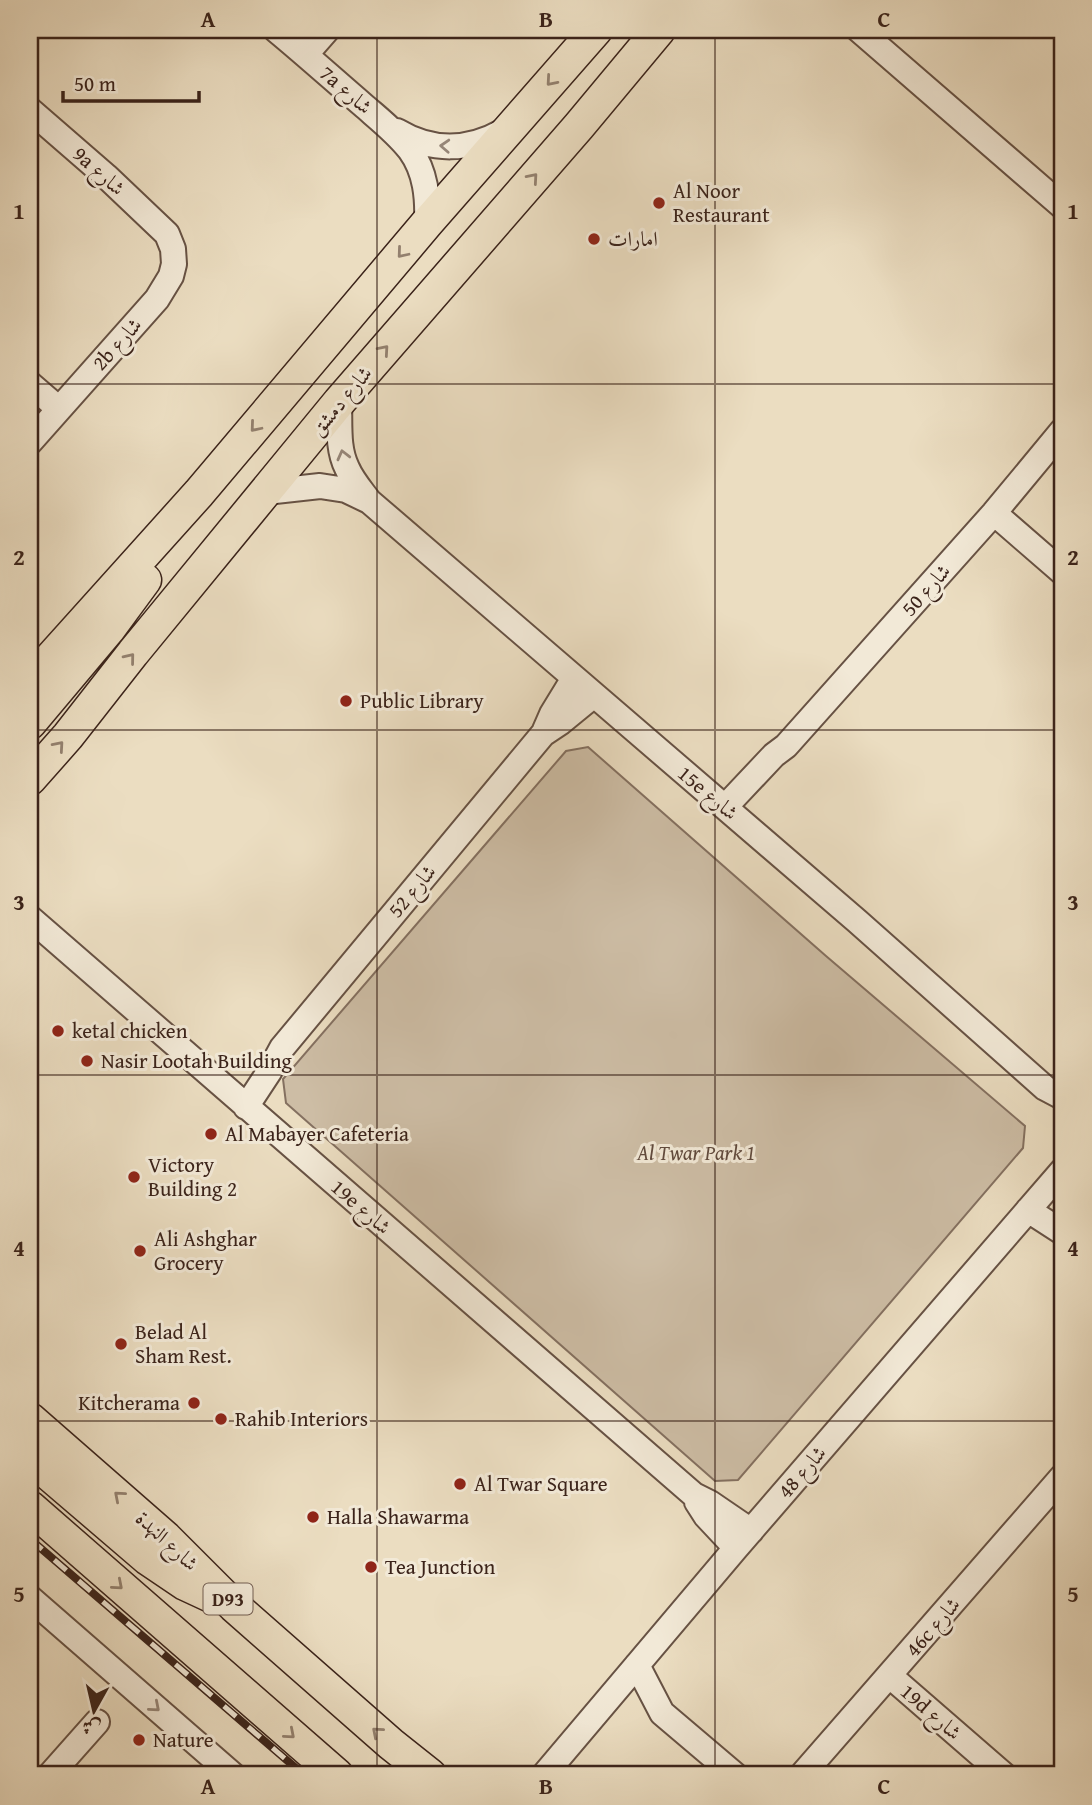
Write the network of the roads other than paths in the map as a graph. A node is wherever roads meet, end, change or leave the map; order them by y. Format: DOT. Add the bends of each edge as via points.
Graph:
graph roads {
  1 [pos="276,30"];
  2 [pos="327,30"];
  3 [pos="596,30"];
  4 [pos="659,30"];
  5 [pos="859,30"];
  6 [pos="306,54"];
  7 [pos="30,110"];
  8 [pos="384,124"];
  9 [pos="508,129"];
  10 [pos="1062,206"];
  11 [pos="427,223"];
  12 [pos="167,234"];
  13 [pos="30,384"];
  14 [pos="339,402"];
  15 [pos="59,409"];
  16 [pos="1061,435"];
  17 [pos="30,442"];
  18 [pos="266,492"];
  19 [pos="199,493"];
  20 [pos="369,501"];
  21 [pos="995,513"];
  22 [pos="1062,572"];
  23 [pos="574,678"];
  24 [pos="30,681"];
  25 [pos="594,695"];
  26 [pos="30,723"];
  27 [pos="544,734"];
  28 [pos="30,779"];
  29 [pos="732,813"];
  30 [pos="30,918"];
  31 [pos="282,1048"];
  32 [pos="227,1091"];
  33 [pos="1054,1092"];
  34 [pos="246,1107"];
  35 [pos="1062,1114"];
  36 [pos="1062,1171"];
  37 [pos="1035,1202"];
  38 [pos="1062,1214"];
  39 [pos="1062,1232"];
  40 [pos="30,1419"];
  41 [pos="30,1458"];
  42 [pos="1059,1488"];
  43 [pos="30,1507"];
  44 [pos="743,1540"];
  45 [pos="30,1598"];
  46 [pos="234,1606"];
  47 [pos="637,1665"];
  48 [pos="890,1675"];
  49 [pos="614,1691"];
  50 [pos="662,1713"];
  51 [pos="97,1722"];
  52 [pos="50,1775"];
  53 [pos="233,1775"];
  54 [pos="337,1775"];
  55 [pos="430,1775"];
  56 [pos="544,1775"];
  57 [pos="735,1775"];
  58 [pos="802,1775"];
  59 [pos="1004,1775"];
  1 -- 6 [label="street, 7a شارع"];
  2 -- 6 [label="street"];
  3 -- 9 [label="main road, one-way"];
  14 -- 4 [label="main road, شارع دمشق, one-way"];
  5 -- 10 [label="street"];
  6 -- 8 [label="street, 7a شارع"];
  7 -- 12 [label="street, 9a شارع"];
  9 -- 8 [label="street, 7a شارع, one-way" via="482,142 454,147 417,142"];
  8 -- 11 [label="street, 7a شارع" via="411,151 419,168 428,205"];
  9 -- 11 [label="main road"];
  11 -- 19 [label="main road, one-way"];
  12 -- 15 [label="street, 2b شارع" via="174,264 164,289"];
  13 -- 15 [label="street"];
  14 -- 18 [label="main road, شارع دمشق"];
  20 -- 14 [label="street, 15e شارع, one-way" via="343,456"];
  15 -- 17 [label="street, 2b شارع"];
  16 -- 21 [label="street, شارع 50"];
  18 -- 20 [label="street, 15e شارع" via="320,486"];
  28 -- 18 [label="main road, شارع دمشق, one-way"];
  19 -- 24 [label="main road"];
  19 -- 26 [label="main road" via="109,629"];
  20 -- 23 [label="street, 15e شارع"];
  21 -- 22 [label="street"];
  21 -- 29 [label="street, شارع 50" via="786,746 772,772"];
  23 -- 25 [label="street, 15e شارع"];
  23 -- 27 [label="street, شارع 52"];
  25 -- 27 [label="street, شارع 52"];
  25 -- 29 [label="street, 15e شارع"];
  27 -- 31 [label="street, شارع 52"];
  29 -- 33 [label="street, 15e شارع"];
  30 -- 32 [label="street, 19e شارع"];
  31 -- 32 [label="street, شارع 52"];
  31 -- 34 [label="street, شارع 52"];
  32 -- 34 [label="street, 19e شارع"];
  33 -- 35 [label="street, 15e شارع"];
  34 -- 44 [label="street, 19e شارع" via="694,1495 702,1511"];
  36 -- 37 [label="street, شارع 48"];
  37 -- 38 [label="street"];
  37 -- 39 [label="street"];
  37 -- 44 [label="street, شارع 48"];
  46 -- 40 [label="main road, شارع النهدة / D93, one-way" via="166,1538"];
  41 -- 46 [label="main road" via="167,1573"];
  42 -- 48 [label="street, 46c شارع"];
  43 -- 54 [label="main road, one-way"];
  44 -- 47 [label="street, شارع 48"];
  45 -- 53 [label="street, one-way"];
  55 -- 46 [label="main road, شارع النهدة / D93, one-way"];
  47 -- 49 [label="street, شارع 48"];
  47 -- 50 [label="street"];
  48 -- 58 [label="street, 46c شارع"];
  48 -- 59 [label="street, 19d شارع"];
  49 -- 50 [label="street"];
  49 -- 56 [label="street, شارع 48"];
  50 -- 57 [label="street"];
  51 -- 52 [label="street"];
}
